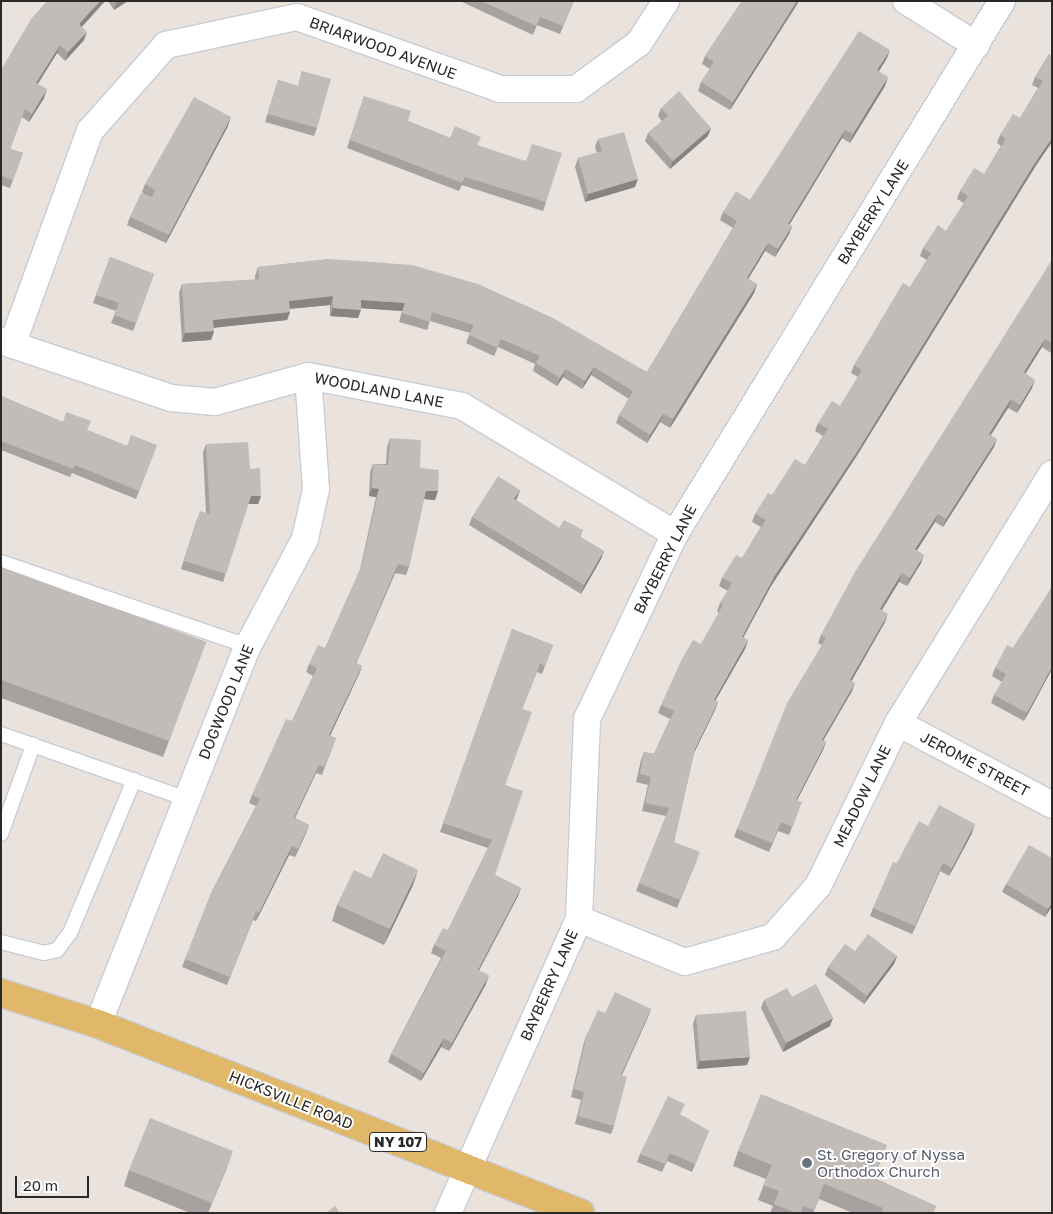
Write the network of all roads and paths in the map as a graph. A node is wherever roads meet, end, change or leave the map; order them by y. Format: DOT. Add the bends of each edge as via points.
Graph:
graph roads {
  1 [pos="666,1"];
  2 [pos="906,1"];
  3 [pos="1002,1"];
  4 [pos="976,44"];
  5 [pos="7,343"];
  6 [pos="308,376"];
  7 [pos="1052,474"];
  8 [pos="675,534"];
  9 [pos="1,562"];
  10 [pos="248,646"];
  11 [pos="898,723"];
  12 [pos="1,734"];
  13 [pos="33,745"];
  14 [pos="134,780"];
  15 [pos="186,799"];
  16 [pos="1052,805"];
  17 [pos="1,834"];
  18 [pos="578,919"];
  19 [pos="1,942"];
  20 [pos="1,993"];
  21 [pos="98,1024"];
  22 [pos="467,1170"];
  23 [pos="448,1213"];
  24 [pos="580,1213"];
  1 -- 5 [label="street, BRIARWOOD AVENUE" via="639,43 576,89 500,90 297,17 166,46 90,131"];
  2 -- 4 [label="street"];
  3 -- 4 [label="street, BAYBERRY LANE"];
  4 -- 8 [label="street, BAYBERRY LANE"];
  5 -- 6 [label="street, WOODLAND LANE" via="171,398 215,402"];
  6 -- 8 [label="street, WOODLAND LANE" via="462,406"];
  6 -- 10 [label="street, DOGWOOD LANE" via="316,489 305,539"];
  7 -- 11 [label="street, MEADOW LANE"];
  8 -- 18 [label="street, BAYBERRY LANE" via="587,719"];
  9 -- 10 [label="lane"];
  10 -- 15 [label="street, DOGWOOD LANE"];
  11 -- 16 [label="street, JEROME STREET"];
  11 -- 18 [label="street, MEADOW LANE" via="818,886 773,937 686,962"];
  12 -- 13 [label="lane"];
  13 -- 14 [label="lane"];
  13 -- 17 [label="lane"];
  14 -- 15 [label="lane"];
  14 -- 19 [label="lane" via="74,926 57,950 44,953"];
  15 -- 21 [label="street, DOGWOOD LANE"];
  18 -- 22 [label="street, BAYBERRY LANE"];
  20 -- 21 [label="main road, HICKSVILLE ROAD / NY 107"];
  21 -- 22 [label="main road, HICKSVILLE ROAD / NY 107"];
  22 -- 23 [label="street, BAYBERRY LANE"];
  22 -- 24 [label="main road, HICKSVILLE ROAD / NY 107"];
}
